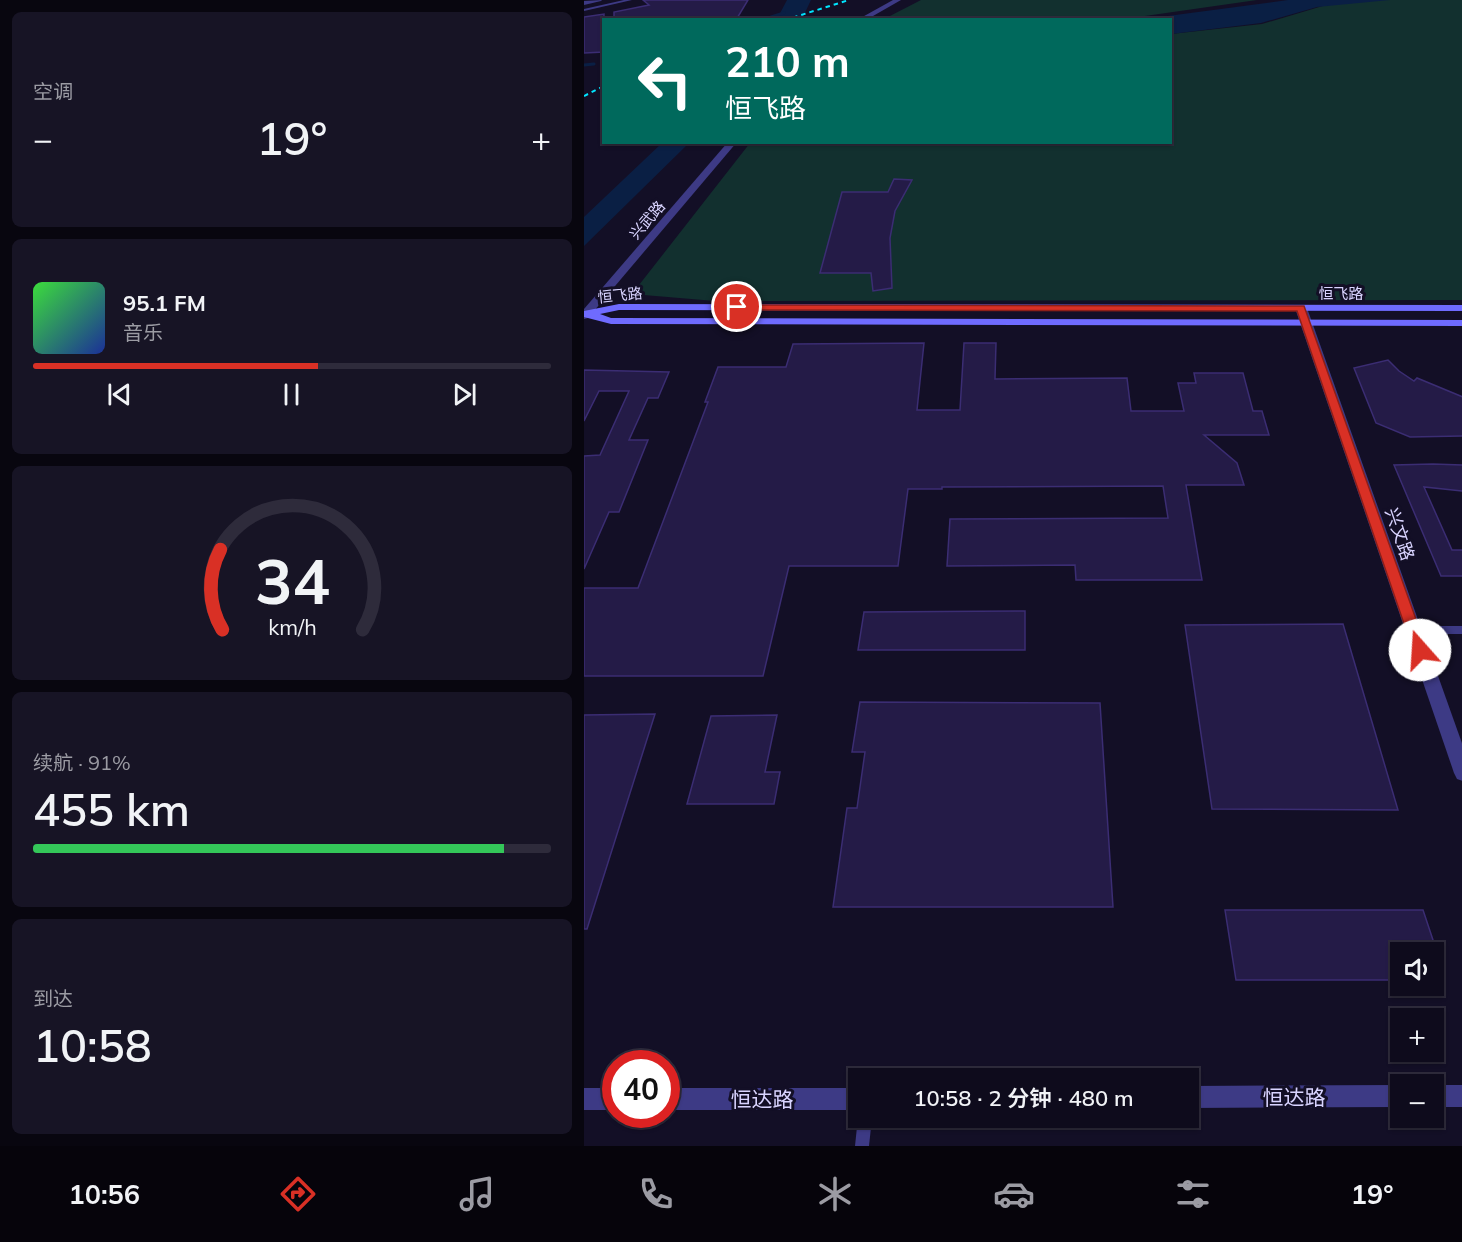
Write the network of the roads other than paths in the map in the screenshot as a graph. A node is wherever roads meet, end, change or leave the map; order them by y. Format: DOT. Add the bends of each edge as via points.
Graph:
graph roads {
  1 [pos="599,0"];
  2 [pos="630,0"];
  3 [pos="898,0"];
  4 [pos="584,3"];
  5 [pos="584,10"];
  6 [pos="864,18"];
  7 [pos="731,144"];
  8 [pos="1301,308"];
  9 [pos="1463,308"];
  10 [pos="585,315"];
  11 [pos="1306,323"];
  12 [pos="1463,323"];
  13 [pos="1413,630"];
  14 [pos="1463,630"];
  15 [pos="1463,772"];
  16 [pos="1390,1096"];
  17 [pos="1444,1096"];
  18 [pos="1463,1096"];
  19 [pos="1199,1097"];
  20 [pos="584,1099"];
  21 [pos="602,1099"];
  22 [pos="680,1099"];
  23 [pos="848,1099"];
  24 [pos="864,1128"];
  25 [pos="862,1146"];
  1 -- 4 [label="street"];
  2 -- 5 [label="lane"];
  3 -- 6 [label="street"];
  7 -- 10 [label="street, 兴武路"];
  8 -- 9 [label="main road, 恒飞路"];
  8 -- 10 [label="main road, 恒飞路" via="619,307"];
  8 -- 11 [label="street, 兴文路"];
  10 -- 11 [label="main road, 恒飞路" via="611,321"];
  11 -- 12 [label="main road, 恒飞路"];
  11 -- 13 [label="street, 兴文路"];
  13 -- 14 [label="lane"];
  13 -- 15 [label="street, 兴文路"];
  16 -- 19 [label="street, 恒达路"];
  17 -- 18 [label="street"];
  20 -- 21 [label="street"];
  22 -- 23 [label="street, 恒达路"];
  24 -- 25 [label="lane"];
}
